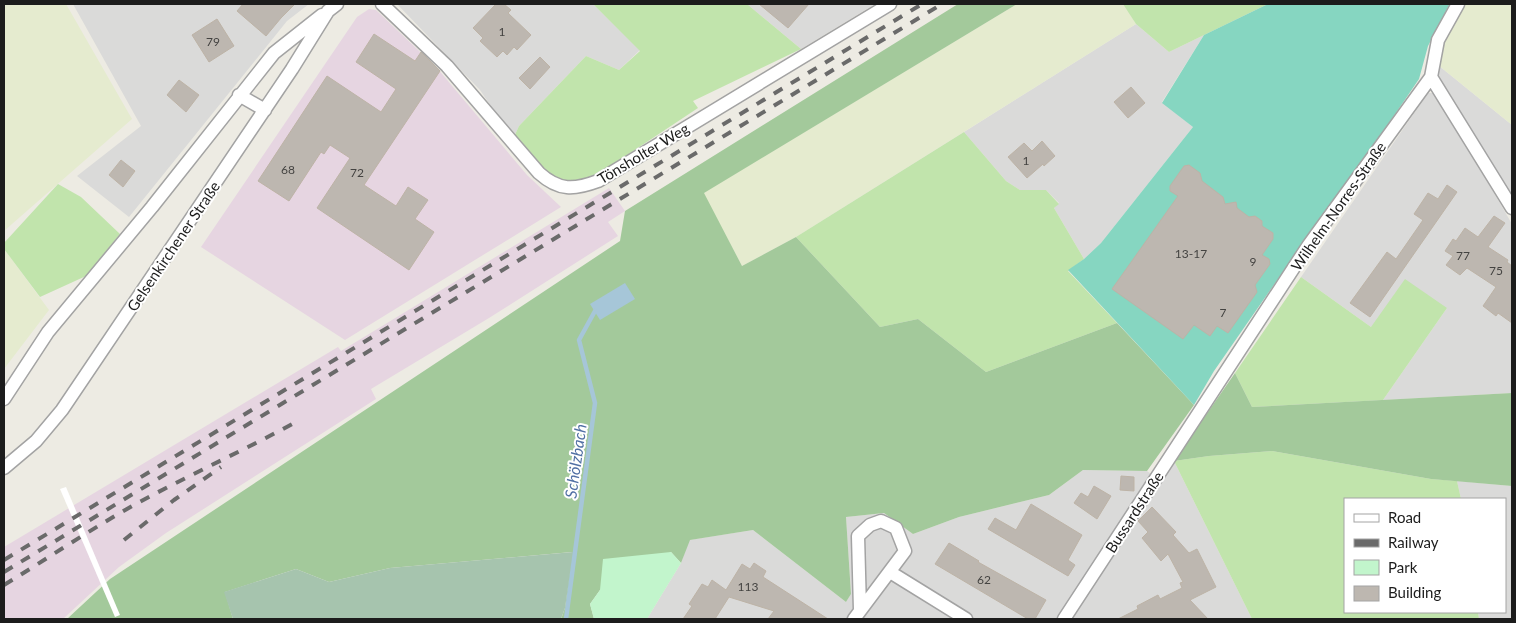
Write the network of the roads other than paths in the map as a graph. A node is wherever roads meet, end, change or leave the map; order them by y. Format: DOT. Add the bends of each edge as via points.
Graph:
graph roads {
  1 [pos="382,4"];
  2 [pos="890,4"];
  3 [pos="1458,4"];
  4 [pos="332,7"];
  5 [pos="1431,77"];
  6 [pos="239,95"];
  7 [pos="265,110"];
  8 [pos="1512,208"];
  9 [pos="4,399"];
  10 [pos="1204,404"];
  11 [pos="4,468"];
  12 [pos="890,572"];
  13 [pos="857,614"];
  14 [pos="966,619"];
  15 [pos="1064,619"];
  1 -- 2 [label="street, Tönsholter Weg" via="447,66 539,173 561,187 576,188 598,181"];
  3 -- 5 [label="street, Wilhelm-Norres-Straße" via="1438,40"];
  4 -- 6 [label="street, Gelsenkirchener Straße" via="274,53"];
  4 -- 7 [label="street, Gelsenkirchener Straße"];
  5 -- 8 [label="street"];
  5 -- 10 [label="street, Wilhelm-Norres-Straße" via="1308,246"];
  6 -- 7 [label="street"];
  6 -- 9 [label="street, Gelsenkirchener Straße" via="152,207 48,332"];
  7 -- 11 [label="street, Gelsenkirchener Straße" via="62,410 36,441"];
  10 -- 15 [label="street, Bussardstraße"];
  12 -- 13 [label="street"];
  12 -- 13 [label="street" via="905,551 896,528 881,521 870,525 858,536"];
  12 -- 14 [label="street"];
}
